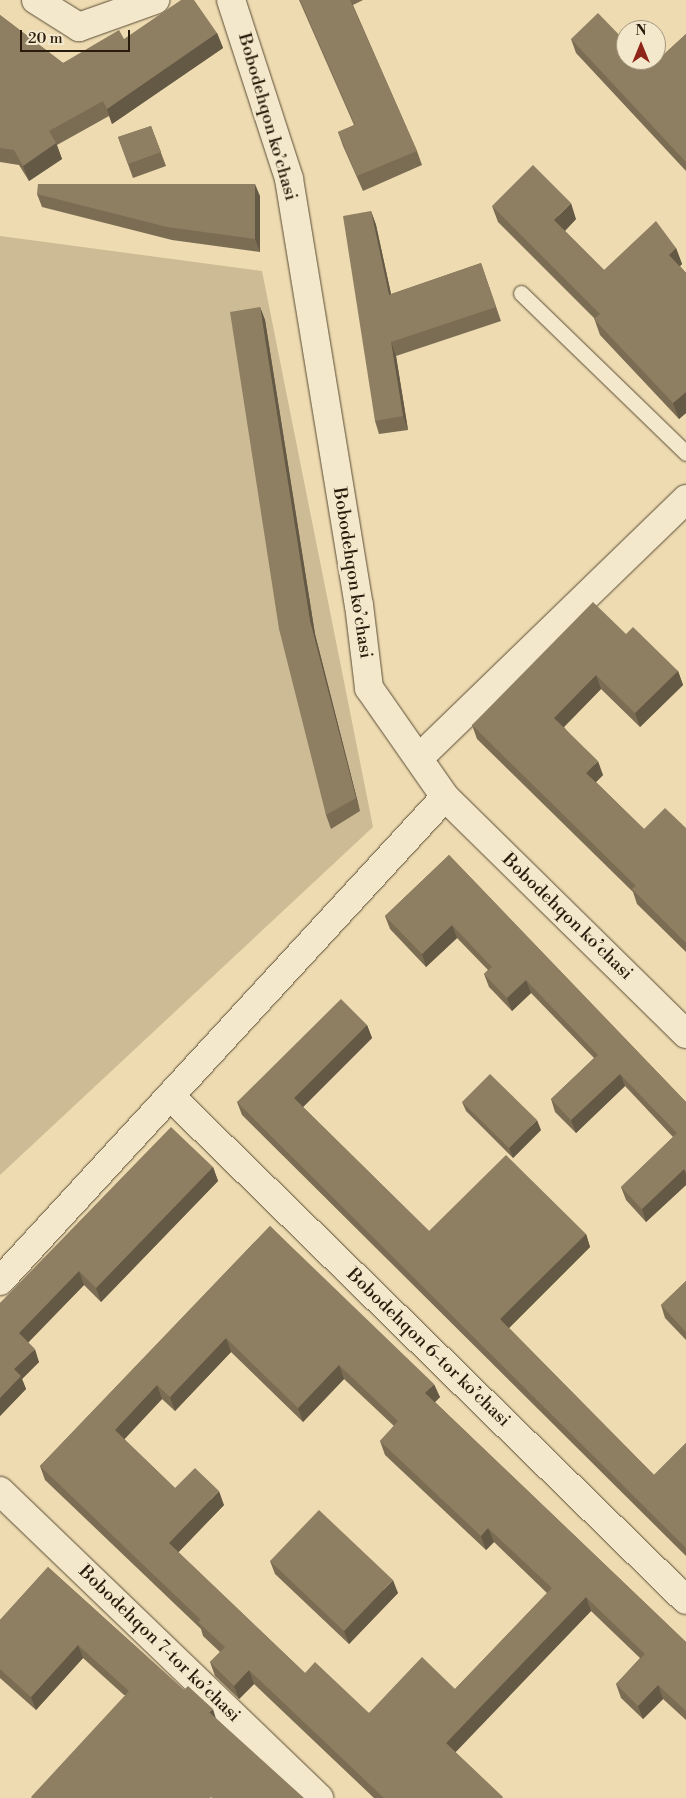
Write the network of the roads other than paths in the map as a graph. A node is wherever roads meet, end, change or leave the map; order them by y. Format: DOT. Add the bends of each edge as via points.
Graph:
graph roads {
  1 [pos="36,0"];
  2 [pos="154,0"];
  3 [pos="231,0"];
  4 [pos="522,293"];
  5 [pos="686,453"];
  6 [pos="686,499"];
  7 [pos="418,758"];
  8 [pos="445,797"];
  9 [pos="686,1034"];
  10 [pos="170,1096"];
  11 [pos="0,1282"];
  12 [pos="0,1490"];
  13 [pos="686,1600"];
  14 [pos="318,1798"];
  1 -- 2 [label="street" via="80,27"];
  3 -- 7 [label="street, Bobodehqon koʼchasi" via="289,179 369,688"];
  4 -- 5 [label="lane"];
  6 -- 7 [label="street"];
  7 -- 8 [label="street, Bobodehqon koʼchasi"];
  8 -- 9 [label="street, Bobodehqon koʼchasi"];
  8 -- 10 [label="street"];
  10 -- 11 [label="street"];
  10 -- 13 [label="street, Bobodehqon 6-tor koʼchasi"];
  12 -- 14 [label="street, Bobodehqon 7-tor koʼchasi"];
}
